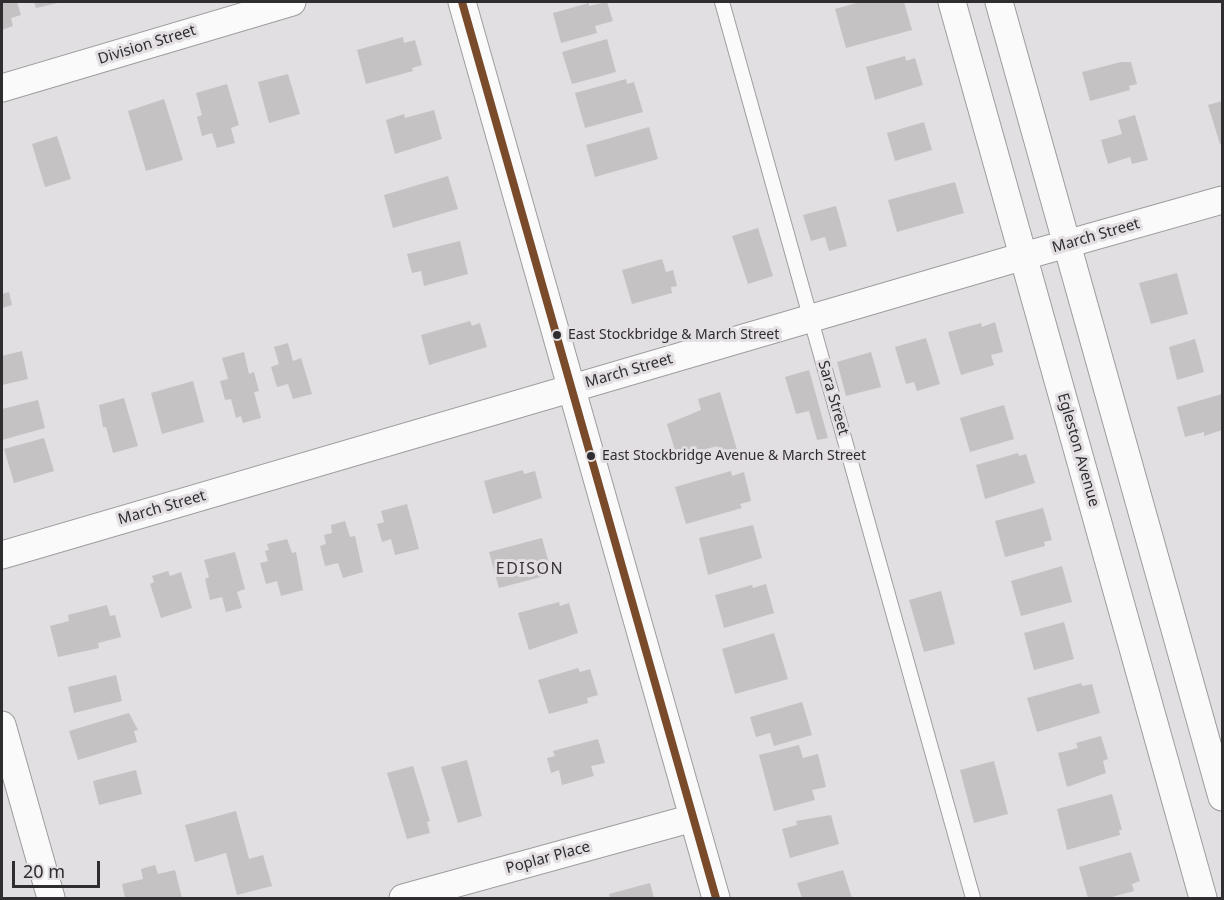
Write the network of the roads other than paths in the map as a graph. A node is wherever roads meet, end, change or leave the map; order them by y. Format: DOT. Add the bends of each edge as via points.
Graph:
graph roads {
  1 [pos="292,2"];
  2 [pos="462,2"];
  3 [pos="722,2"];
  4 [pos="952,2"];
  5 [pos="999,2"];
  6 [pos="2,88"];
  7 [pos="1222,200"];
  8 [pos="1067,244"];
  9 [pos="1024,256"];
  10 [pos="810,319"];
  11 [pos="572,387"];
  12 [pos="2,555"];
  13 [pos="1188,673"];
  14 [pos="1144,685"];
  15 [pos="2,725"];
  16 [pos="1222,797"];
  17 [pos="693,818"];
  18 [pos="51,898"];
  19 [pos="403,898"];
  20 [pos="716,898"];
  21 [pos="973,898"];
  22 [pos="1203,898"];
  1 -- 6 [label="street, Division Street"];
  2 -- 11 [label="street"];
  3 -- 10 [label="lane, Sara Street"];
  4 -- 9 [label="street, Egleston Avenue"];
  5 -- 8 [label="street"];
  7 -- 8 [label="street, March Street"];
  8 -- 9 [label="street, March Street"];
  8 -- 13 [label="street"];
  9 -- 10 [label="street, March Street"];
  9 -- 14 [label="street, Egleston Avenue"];
  10 -- 11 [label="street, March Street"];
  10 -- 21 [label="lane, Sara Street"];
  11 -- 12 [label="street, March Street"];
  11 -- 17 [label="street"];
  13 -- 14 [label="street"];
  13 -- 16 [label="street"];
  14 -- 22 [label="street, Egleston Avenue"];
  15 -- 18 [label="street"];
  17 -- 19 [label="street, Poplar Place"];
  17 -- 20 [label="street"];
}
